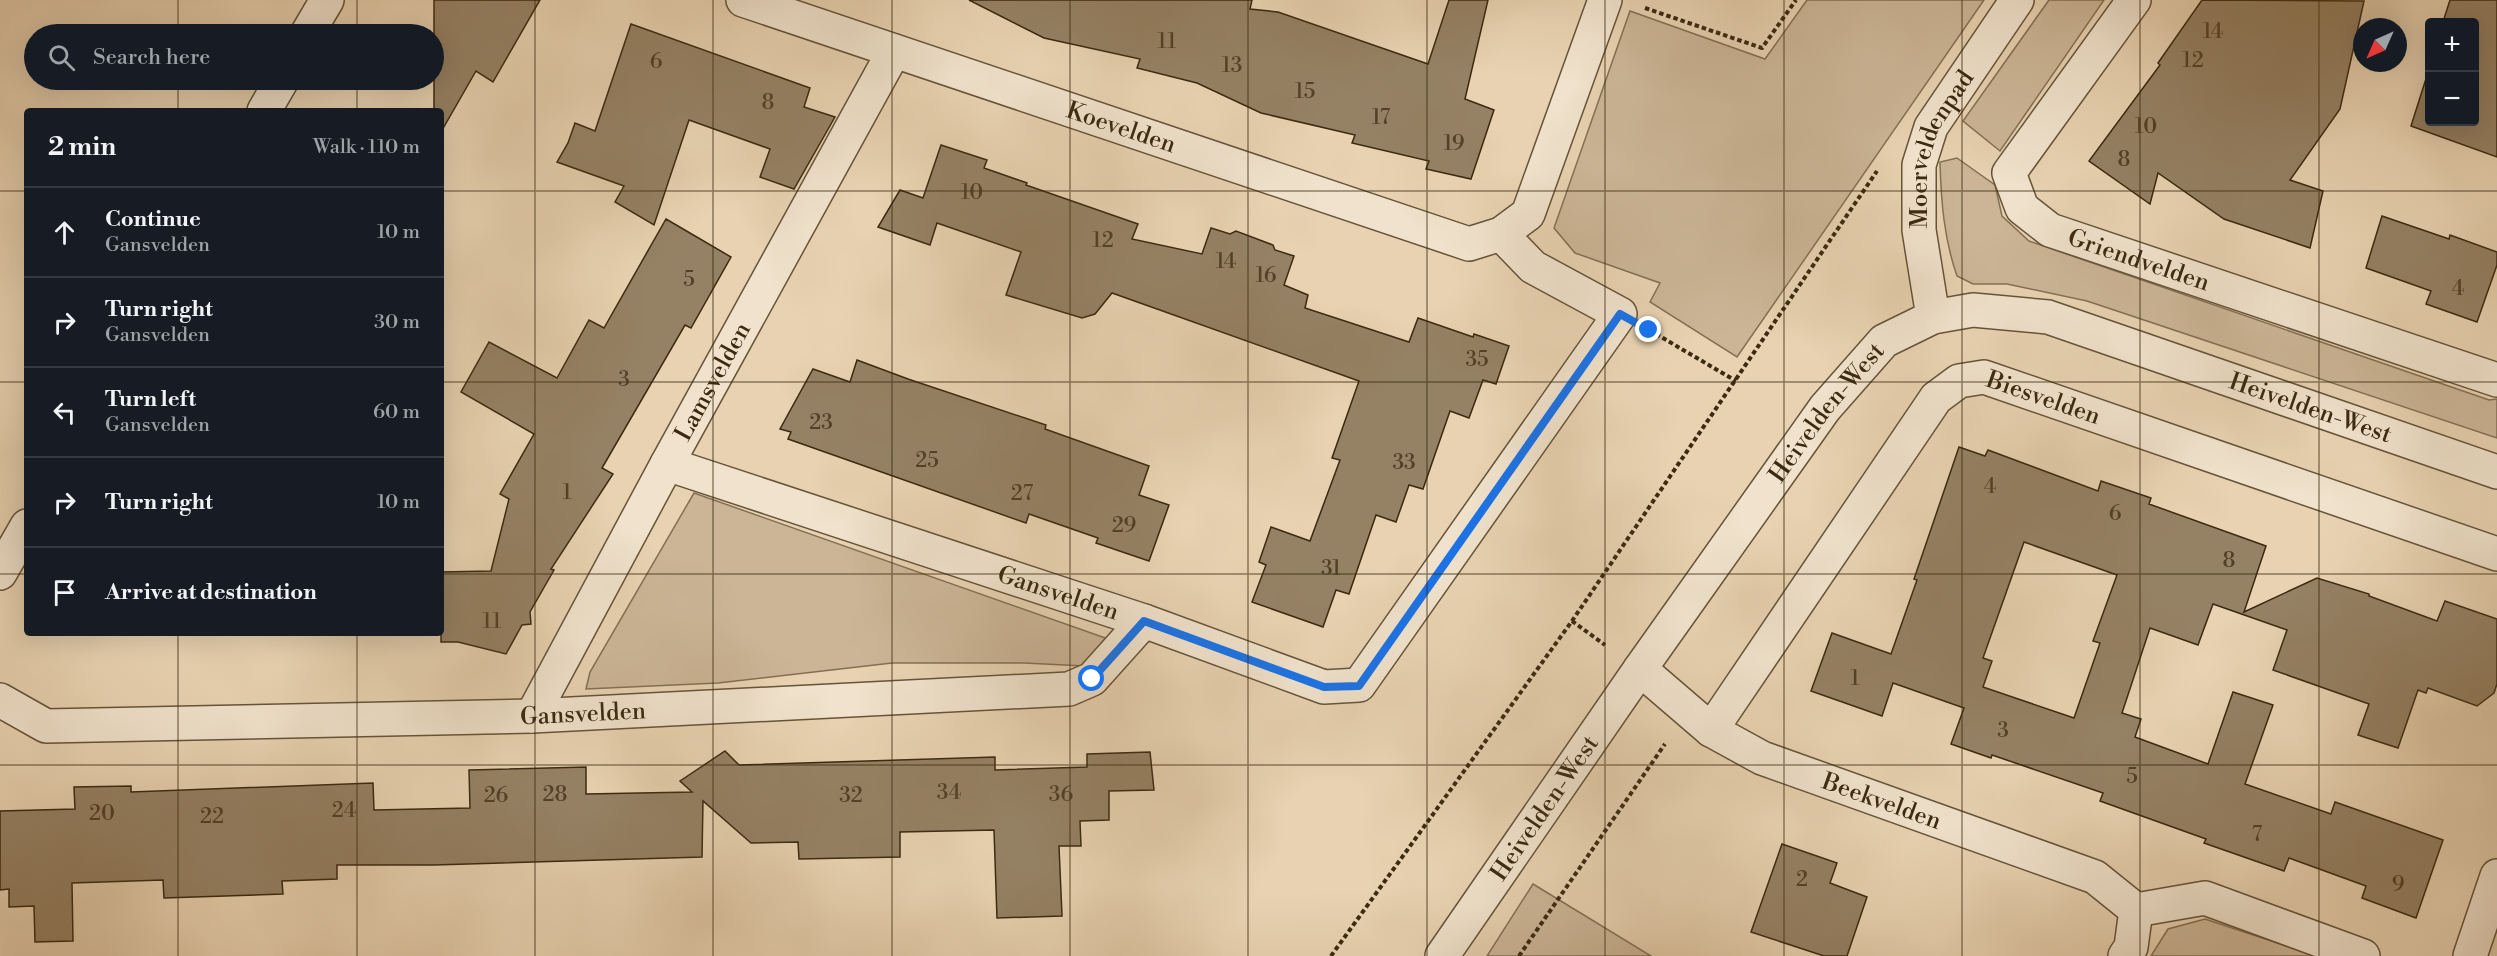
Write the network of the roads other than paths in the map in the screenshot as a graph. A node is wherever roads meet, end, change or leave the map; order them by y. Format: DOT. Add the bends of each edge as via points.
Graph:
graph roads {
  1 [pos="327,0"];
  2 [pos="743,0"];
  3 [pos="1605,0"];
  4 [pos="2017,0"];
  5 [pos="2134,0"];
  6 [pos="314,24"];
  7 [pos="894,51"];
  8 [pos="276,90"];
  9 [pos="266,108"];
  10 [pos="1501,234"];
  11 [pos="1934,316"];
  12 [pos="2497,380"];
  13 [pos="667,464"];
  14 [pos="2497,472"];
  15 [pos="24,531"];
  16 [pos="2497,554"];
  17 [pos="0,573"];
  18 [pos="1144,621"];
  19 [pos="1640,669"];
  20 [pos="0,700"];
  21 [pos="532,716"];
  22 [pos="1699,720"];
  23 [pos="2497,876"];
  24 [pos="2136,910"];
  25 [pos="1442,956"];
  26 [pos="2125,956"];
  27 [pos="2363,956"];
  28 [pos="2470,956"];
  1 -- 6 [label="street"];
  2 -- 7 [label="street, Koevelden"];
  3 -- 10 [label="street, Koevelden" via="1528,214"];
  4 -- 11 [label="street, Moerveldenpad" via="1931,127 1919,165 1919,230"];
  5 -- 12 [label="street, Griendvelden" via="2009,173 2022,208 2050,230"];
  7 -- 10 [label="street, Koevelden" via="1469,244"];
  7 -- 13 [label="street, Lamsvelden"];
  8 -- 9 [label="street"];
  10 -- 18 [label="street, Gansvelden" via="1533,267 1620,314 1359,686 1324,687"];
  11 -- 14 [label="street, Heivelden-West" via="1973,310 2048,317"];
  11 -- 19 [label="street, Heivelden-West" via="1884,342 1825,408"];
  13 -- 18 [label="street, Gansvelden"];
  13 -- 21 [label="street, Lamsvelden"];
  15 -- 17 [label="street"];
  16 -- 22 [label="street, Biesvelden" via="1984,377 1959,381 1936,398"];
  18 -- 21 [label="street, Gansvelden" via="1092,679 1069,689"];
  19 -- 22 [label="street, Beekvelden"];
  19 -- 25 [label="street, Heivelden-West"];
  20 -- 21 [label="street, Gansvelden" via="46,726"];
  22 -- 24 [label="street, Beekvelden" via="1762,758 2095,877"];
  23 -- 28 [label="street"];
  24 -- 26 [label="street" via="2131,947"];
  24 -- 27 [label="street" via="2205,898"];
}
